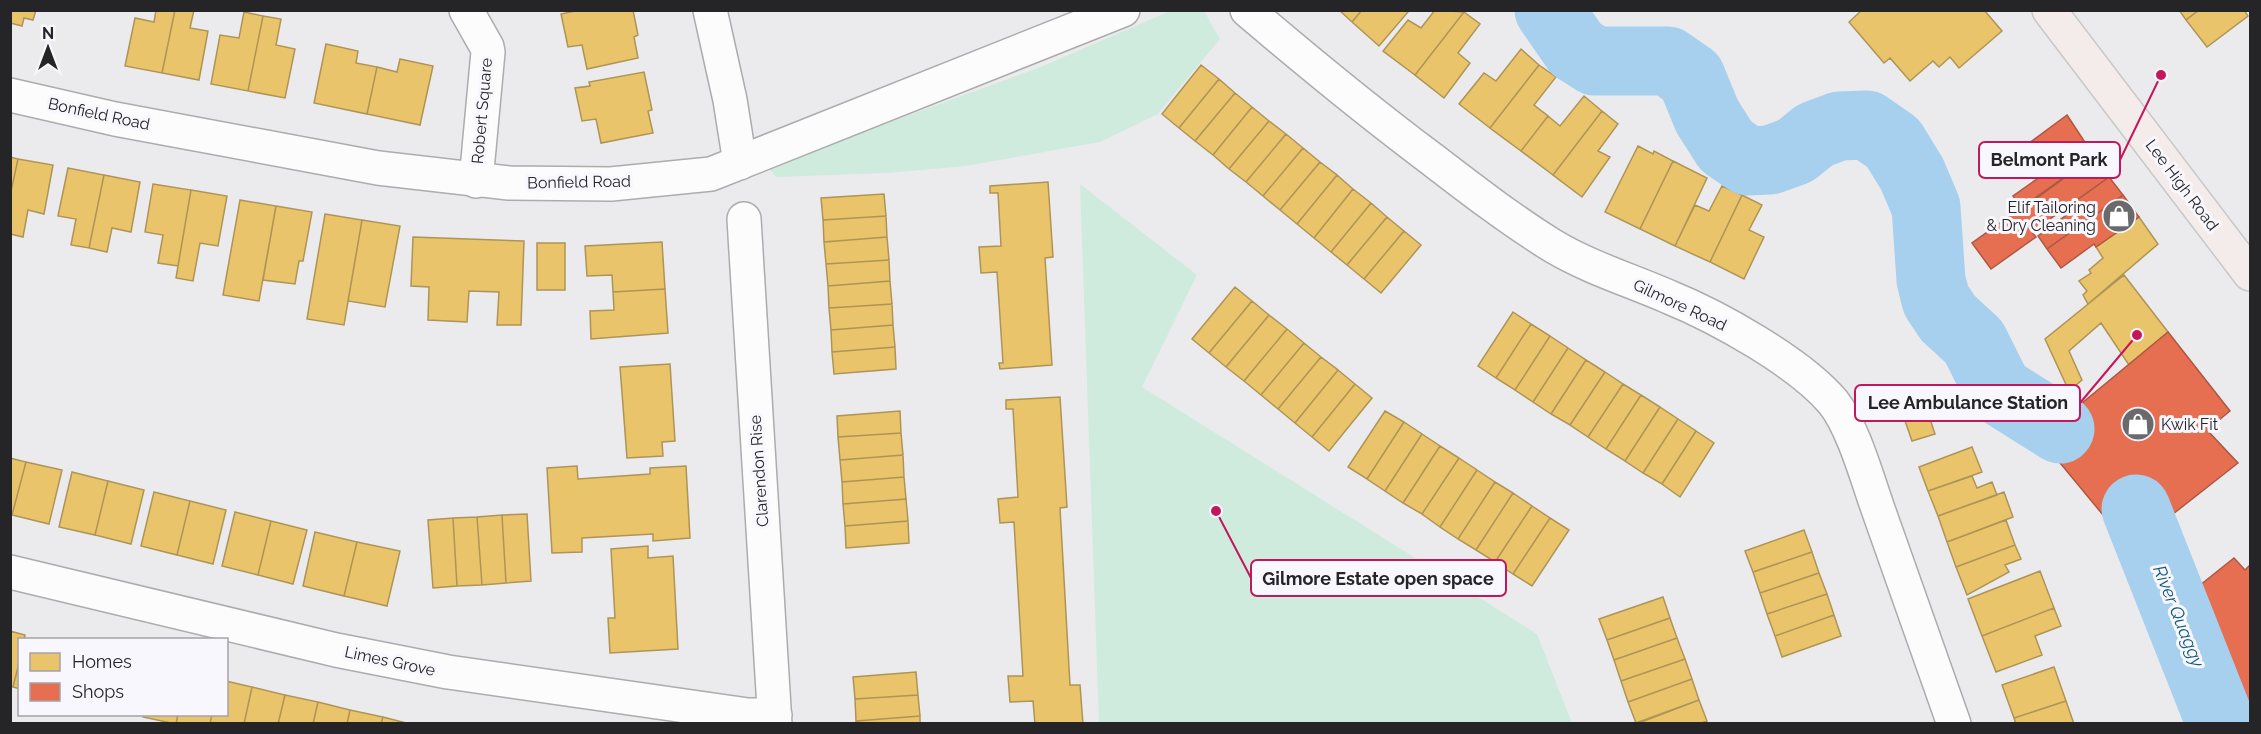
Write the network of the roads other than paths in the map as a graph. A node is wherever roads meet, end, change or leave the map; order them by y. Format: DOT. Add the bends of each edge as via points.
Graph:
graph roads {
  1 [pos="466,10"];
  2 [pos="710,10"];
  3 [pos="1123,10"];
  4 [pos="1247,10"];
  5 [pos="2049,10"];
  6 [pos="10,95"];
  7 [pos="740,163"];
  8 [pos="476,181"];
  9 [pos="744,219"];
  10 [pos="2249,269"];
  11 [pos="10,572"];
  12 [pos="775,719"];
  13 [pos="1954,723"];
  1 -- 8 [label="street, Robert Square" via="488,52"];
  2 -- 7 [label="street"];
  3 -- 7 [label="street, Bonfield Road"];
  4 -- 13 [label="street, Gilmore Road" via="1366,109 1508,217 1556,248 1724,324 1808,378 1834,404 1869,483"];
  5 -- 10 [label="highway, Lee High Road"];
  6 -- 8 [label="street, Bonfield Road" via="378,168"];
  7 -- 8 [label="street, Bonfield Road" via="711,174 611,184"];
  9 -- 12 [label="street, Clarendon Rise"];
  11 -- 12 [label="street, Limes Grove" via="336,650 448,672"];
}
